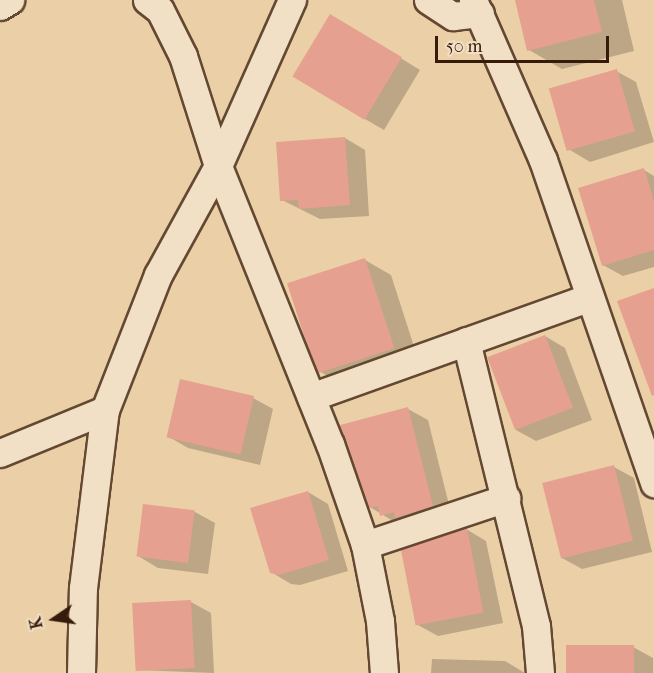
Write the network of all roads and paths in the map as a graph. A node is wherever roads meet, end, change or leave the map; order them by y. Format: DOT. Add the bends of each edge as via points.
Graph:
graph roads {
  1 [pos="10,0"];
  2 [pos="147,0"];
  3 [pos="292,0"];
  4 [pos="428,0"];
  5 [pos="0,6"];
  6 [pos="477,7"];
  7 [pos="218,166"];
  8 [pos="590,297"];
  9 [pos="466,341"];
  10 [pos="311,397"];
  11 [pos="105,410"];
  12 [pos="0,453"];
  13 [pos="654,483"];
  14 [pos="506,498"];
  15 [pos="365,545"];
  16 [pos="81,673"];
  17 [pos="384,673"];
  18 [pos="540,673"];
  1 -- 5 [label="street"];
  2 -- 7 [label="street" via="160,10 183,56"];
  3 -- 7 [label="street"];
  4 -- 6 [label="street" via="453,16"];
  6 -- 8 [label="street" via="543,160"];
  7 -- 10 [label="street"];
  7 -- 11 [label="street" via="158,275"];
  8 -- 9 [label="street"];
  8 -- 13 [label="street"];
  9 -- 10 [label="street"];
  9 -- 14 [label="street"];
  10 -- 15 [label="street"];
  11 -- 12 [label="street"];
  11 -- 16 [label="street" via="83,588"];
  14 -- 15 [label="street"];
  14 -- 18 [label="street" via="536,626"];
  15 -- 17 [label="street" via="380,621"];
}
